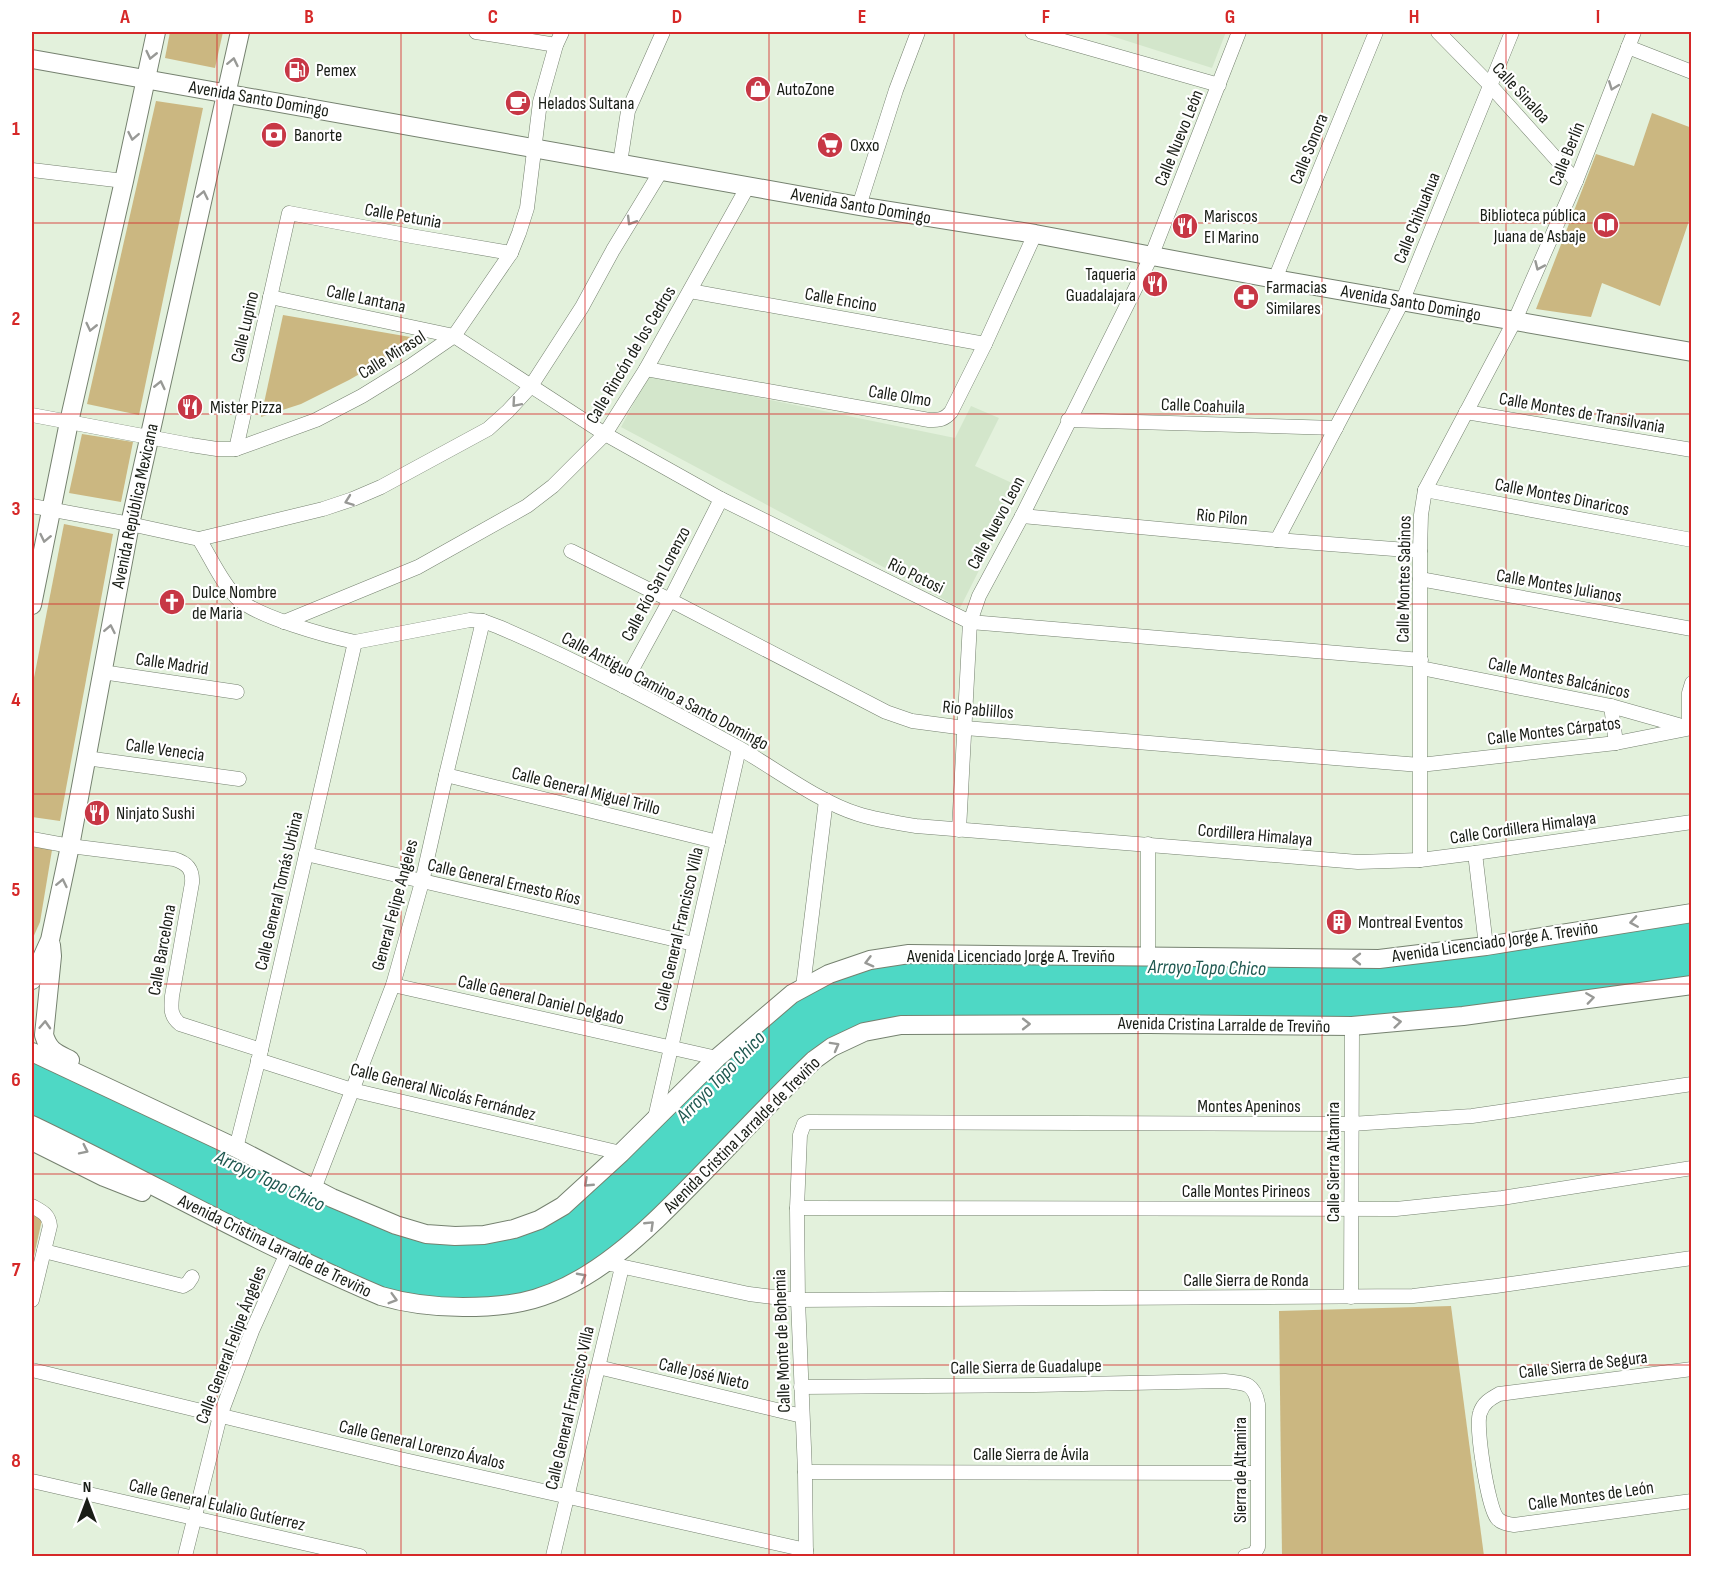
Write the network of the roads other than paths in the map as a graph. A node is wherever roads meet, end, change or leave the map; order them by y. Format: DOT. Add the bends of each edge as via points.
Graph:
graph roads {
  1 [pos="156,32"];
  2 [pos="240,32"];
  3 [pos="477,32"];
  4 [pos="562,32"];
  5 [pos="663,32"];
  6 [pos="918,32"];
  7 [pos="1032,32"];
  8 [pos="1239,32"];
  9 [pos="1376,32"];
  10 [pos="1438,32"];
  11 [pos="1512,32"];
  12 [pos="1634,32"];
  13 [pos="1053,34"];
  14 [pos="556,45"];
  15 [pos="1628,47"];
  16 [pos="32,59"];
  17 [pos="1692,72"];
  18 [pos="145,79"];
  19 [pos="1219,85"];
  20 [pos="1490,85"];
  21 [pos="226,93"];
  22 [pos="534,148"];
  23 [pos="620,163"];
  24 [pos="32,170"];
  25 [pos="661,171"];
  26 [pos="1576,181"];
  27 [pos="124,182"];
  28 [pos="748,186"];
  29 [pos="859,206"];
  30 [pos="289,213"];
  31 [pos="1035,234"];
  32 [pos="510,253"];
  33 [pos="1151,257"];
  34 [pos="1275,279"];
  35 [pos="690,291"];
  36 [pos="270,297"];
  37 [pos="1402,302"];
  38 [pos="1515,321"];
  39 [pos="454,336"];
  40 [pos="986,344"];
  41 [pos="1692,352"];
  42 [pos="646,369"];
  43 [pos="531,386"];
  44 [pos="1467,412"];
  45 [pos="32,415"];
  46 [pos="1068,420"];
  47 [pos="69,422"];
  48 [pos="1336,428"];
  49 [pos="605,434"];
  50 [pos="149,436"];
  51 [pos="236,449"];
  52 [pos="1692,450"];
  53 [pos="1425,490"];
  54 [pos="721,499"];
  55 [pos="32,506"];
  56 [pos="51,509"];
  57 [pos="1022,516"];
  58 [pos="130,524"];
  59 [pos="199,539"];
  60 [pos="1277,540"];
  61 [pos="1692,540"];
  62 [pos="1420,550"];
  63 [pos="571,551"];
  64 [pos="1420,579"];
  65 [pos="670,600"];
  66 [pos="32,601"];
  67 [pos="483,621"];
  68 [pos="284,622"];
  69 [pos="970,622"];
  70 [pos="1692,629"];
  71 [pos="355,642"];
  72 [pos="1421,664"];
  73 [pos="102,672"];
  74 [pos="1692,683"];
  75 [pos="623,686"];
  76 [pos="237,692"];
  77 [pos="1611,706"];
  78 [pos="964,728"];
  79 [pos="1690,728"];
  80 [pos="1616,743"];
  81 [pos="739,749"];
  82 [pos="86,758"];
  83 [pos="1420,765"];
  84 [pos="446,775"];
  85 [pos="239,779"];
  86 [pos="826,800"];
  87 [pos="1692,822"];
  88 [pos="959,830"];
  89 [pos="32,839"];
  90 [pos="718,842"];
  91 [pos="1148,844"];
  92 [pos="70,846"];
  93 [pos="306,854"];
  94 [pos="1475,854"];
  95 [pos="1420,860"];
  96 [pos="1358,862"];
  97 [pos="422,882"];
  98 [pos="1692,913"];
  99 [pos="50,940"];
  100 [pos="694,945"];
  101 [pos="1485,946"];
  102 [pos="1148,957"];
  103 [pos="32,980"];
  104 [pos="393,985"];
  105 [pos="1692,985"];
  106 [pos="803,987"];
  107 [pos="1352,1026"];
  108 [pos="671,1048"];
  109 [pos="260,1055"];
  110 [pos="36,1057"];
  111 [pos="717,1058"];
  112 [pos="94,1080"];
  113 [pos="1692,1084"];
  114 [pos="352,1090"];
  115 [pos="656,1118"];
  116 [pos="804,1124"];
  117 [pos="1351,1124"];
  118 [pos="32,1125"];
  119 [pos="32,1141"];
  120 [pos="236,1148"];
  121 [pos="621,1153"];
  122 [pos="1692,1168"];
  123 [pos="314,1189"];
  124 [pos="187,1204"];
  125 [pos="32,1206"];
  126 [pos="797,1208"];
  127 [pos="1351,1209"];
  128 [pos="44,1251"];
  129 [pos="286,1253"];
  130 [pos="1692,1258"];
  131 [pos="614,1265"];
  132 [pos="188,1282"];
  133 [pos="1351,1297"];
  134 [pos="32,1300"];
  135 [pos="798,1300"];
  136 [pos="598,1367"];
  137 [pos="1692,1369"];
  138 [pos="32,1370"];
  139 [pos="801,1386"];
  140 [pos="1250,1386"];
  141 [pos="220,1416"];
  142 [pos="802,1416"];
  143 [pos="805,1472"];
  144 [pos="1257,1473"];
  145 [pos="32,1481"];
  146 [pos="567,1496"];
  147 [pos="1692,1501"];
  148 [pos="194,1519"];
  149 [pos="1497,1519"];
  150 [pos="806,1553"];
  151 [pos="1249,1556"];
  152 [pos="185,1557"];
  153 [pos="360,1557"];
  154 [pos="553,1557"];
  1 -- 18 [label="main road, one-way"];
  21 -- 2 [label="main road, Avenida República Mexicana, one-way"];
  3 -- 14 [label="street"];
  4 -- 14 [label="street, Calle Mirasol"];
  5 -- 23 [label="street" via="628,111"];
  6 -- 29 [label="street"];
  7 -- 13 [label="street"];
  8 -- 19 [label="street, Calle Nuevo León"];
  9 -- 34 [label="street, Calle Sonora"];
  10 -- 20 [label="street, Calle Sinaloa"];
  11 -- 20 [label="street, Calle Chihuahua"];
  12 -- 15 [label="street, Calle Berlín"];
  13 -- 19 [label="street"];
  14 -- 22 [label="street, Calle Mirasol" via="540,102"];
  15 -- 17 [label="street"];
  15 -- 26 [label="street, Calle Berlín, one-way"];
  16 -- 18 [label="main road, Avenida Santo Domingo"];
  18 -- 21 [label="main road, Avenida Santo Domingo"];
  18 -- 27 [label="main road, one-way"];
  19 -- 33 [label="street, Calle Nuevo León"];
  20 -- 26 [label="street, Calle Sinaloa"];
  20 -- 37 [label="street, Calle Chihuahua"];
  21 -- 22 [label="main road, Avenida Santo Domingo"];
  50 -- 21 [label="main road, Avenida República Mexicana, one-way"];
  22 -- 23 [label="main road, Avenida Santo Domingo"];
  22 -- 32 [label="street, Calle Mirasol" via="527,208"];
  23 -- 25 [label="main road, Avenida Santo Domingo"];
  24 -- 27 [label="street"];
  25 -- 28 [label="main road, Avenida Santo Domingo"];
  25 -- 43 [label="street, one-way"];
  26 -- 38 [label="street, Calle Berlín, one-way"];
  27 -- 47 [label="main road, one-way"];
  28 -- 29 [label="main road, Avenida Santo Domingo"];
  28 -- 35 [label="street, Calle Rincón de los Cedros"];
  29 -- 31 [label="main road, Avenida Santo Domingo"];
  30 -- 32 [label="street, Calle Petunia"];
  30 -- 36 [label="street, Calle Lupino"];
  31 -- 33 [label="main road, Avenida Santo Domingo"];
  31 -- 40 [label="street, Calle Olmo"];
  32 -- 39 [label="street, Calle Mirasol"];
  33 -- 34 [label="main road, Avenida Santo Domingo"];
  33 -- 46 [label="street, Calle Nuevo Leon"];
  34 -- 37 [label="main road, Avenida Santo Domingo"];
  35 -- 40 [label="street, Calle Encino"];
  35 -- 42 [label="street, Calle Rincón de los Cedros"];
  36 -- 39 [label="street, Calle Lantana"];
  36 -- 51 [label="street, Calle Lupino"];
  37 -- 38 [label="main road, Avenida Santo Domingo"];
  37 -- 48 [label="street, Calle Chihuahua"];
  38 -- 41 [label="main road, Avenida Santo Domingo"];
  38 -- 44 [label="street, Calle Montes Sabinos"];
  39 -- 43 [label="street, Rio Potosi"];
  39 -- 51 [label="street, Calle Mirasol" via="409,367 316,420"];
  40 -- 42 [label="street, Calle Olmo" via="951,412 940,420"];
  42 -- 49 [label="street, Calle Rincón de los Cedros"];
  43 -- 49 [label="street, Rio Potosi"];
  43 -- 59 [label="street, one-way" via="488,429 353,500"];
  44 -- 52 [label="street, Calle Montes de Transilvania"];
  44 -- 53 [label="street, Calle Montes Sabinos"];
  45 -- 47 [label="street, Calle Mirasol"];
  46 -- 48 [label="street, Calle Coahuila"];
  46 -- 57 [label="street, Calle Nuevo Leon"];
  47 -- 50 [label="street, Calle Mirasol"];
  47 -- 56 [label="main road"];
  48 -- 60 [label="street, Calle Chihuahua"];
  49 -- 54 [label="street, Rio Potosi"];
  49 -- 68 [label="street, Calle Rincón de los Cedros" via="527,506 418,567"];
  50 -- 51 [label="street, Calle Mirasol"];
  50 -- 58 [label="main road, Avenida República Mexicana"];
  53 -- 61 [label="street, Calle Montes Dinaricos"];
  53 -- 62 [label="street, Calle Montes Sabinos"];
  54 -- 65 [label="street, Calle Río San Lorenzo"];
  54 -- 69 [label="street, Rio Potosi"];
  55 -- 56 [label="street"];
  56 -- 58 [label="street"];
  56 -- 66 [label="main road, one-way"];
  57 -- 60 [label="street, Rio Pilon"];
  57 -- 69 [label="street, Calle Nuevo Leon" via="979,596"];
  58 -- 59 [label="street"];
  73 -- 58 [label="main road, Avenida República Mexicana, one-way"];
  59 -- 68 [label="street, Calle Antiguo Camino a Santo Domingo" via="238,599"];
  60 -- 62 [label="street, Rio Pilon"];
  62 -- 64 [label="street, Calle Montes Sabinos"];
  63 -- 65 [label="street, Rio Pablillos"];
  64 -- 70 [label="street, Calle Montes Julianos"];
  64 -- 72 [label="street, Calle Montes Sabinos"];
  65 -- 75 [label="street, Calle Río San Lorenzo"];
  65 -- 78 [label="street, Rio Pablillos" via="886,712 912,721"];
  67 -- 71 [label="street, Calle Antiguo Camino a Santo Domingo" via="453,622"];
  67 -- 75 [label="street, Calle Antiguo Camino a Santo Domingo"];
  67 -- 84 [label="street, General Felipe Angeles"];
  68 -- 71 [label="street, Calle Antiguo Camino a Santo Domingo"];
  69 -- 72 [label="street, Rio Potosi"];
  69 -- 78 [label="street, Calle Nuevo Leon"];
  71 -- 93 [label="street, Calle General Tomás Urbina"];
  72 -- 77 [label="street, Calle Montes Balcánicos"];
  72 -- 83 [label="street, Calle Montes Sabinos"];
  73 -- 76 [label="street, Calle Madrid"];
  73 -- 82 [label="main road, Avenida República Mexicana"];
  74 -- 79 [label="street"];
  75 -- 81 [label="street, Calle Antiguo Camino a Santo Domingo"];
  77 -- 79 [label="street, Calle Montes Balcánicos"];
  77 -- 80 [label="street"];
  78 -- 83 [label="street, Rio Pablillos"];
  78 -- 88 [label="street, Calle Nuevo Leon"];
  79 -- 80 [label="street, Calle Montes Cárpatos"];
  80 -- 83 [label="street, Calle Montes Cárpatos"];
  81 -- 86 [label="street, Calle Antiguo Camino a Santo Domingo"];
  81 -- 90 [label="street, Calle General Francisco Villa"];
  82 -- 85 [label="street, Calle Venecia"];
  82 -- 92 [label="main road, Avenida República Mexicana"];
  83 -- 95 [label="street, Calle Montes Sabinos"];
  84 -- 90 [label="street, Calle General Miguel Trillo"];
  84 -- 97 [label="street, General Felipe Angeles"];
  86 -- 88 [label="street, Calle Antiguo Camino a Santo Domingo" via="885,821"];
  86 -- 106 [label="street"];
  87 -- 94 [label="street, Calle Cordillera Himalaya"];
  88 -- 91 [label="street, Calle Antiguo Camino a Santo Domingo"];
  89 -- 92 [label="street"];
  90 -- 100 [label="street, Calle General Francisco Villa"];
  91 -- 96 [label="street, Cordillera Himalaya"];
  91 -- 102 [label="street"];
  99 -- 92 [label="main road, Avenida República Mexicana, one-way"];
  92 -- 109 [label="street, Calle Barcelona" via="174,859 188,866 193,876 172,1015 180,1024"];
  93 -- 97 [label="street, Calle General Ernesto Ríos"];
  93 -- 109 [label="street, Calle General Tomás Urbina"];
  94 -- 95 [label="street, Calle Cordillera Himalaya"];
  94 -- 101 [label="street"];
  95 -- 96 [label="street, Calle Cordillera Himalaya"];
  97 -- 100 [label="street, Calle General Ernesto Ríos"];
  97 -- 104 [label="street, General Felipe Angeles"];
  98 -- 101 [label="main road, Avenida Licenciado Jorge A. Treviño, one-way"];
  99 -- 103 [label="main road, Avenida República Mexicana"];
  112 -- 99 [label="main road, one-way" via="80,1064 47,1045 44,1035 52,957"];
  100 -- 108 [label="street, Calle General Francisco Villa"];
  101 -- 102 [label="main road, Avenida Licenciado Jorge A. Treviño, one-way" via="1379,958"];
  102 -- 106 [label="main road, Avenida Licenciado Jorge A. Treviño, one-way" via="909,954 870,960"];
  104 -- 108 [label="street, Calle General Daniel Delgado"];
  104 -- 114 [label="street, General Felipe Angeles"];
  107 -- 105 [label="main road, Avenida Cristina Larralde de Treviño, one-way" via="1462,1016"];
  106 -- 111 [label="main road, Avenida Licenciado Jorge A. Treviño"];
  107 -- 117 [label="street, Calle Sierra Altamira"];
  131 -- 107 [label="main road, Avenida Cristina Larralde de Treviño, one-way" via="814,1060 864,1032 901,1025"];
  108 -- 111 [label="street, Calle General Daniel Delgado"];
  108 -- 115 [label="street, Calle General Francisco Villa"];
  109 -- 114 [label="street, Calle General Nicolás Fernández"];
  109 -- 120 [label="street, Calle General Tomás Urbina"];
  110 -- 112 [label="main road, Avenida Licenciado Jorge A. Treviño"];
  111 -- 115 [label="main road, Avenida Licenciado Jorge A. Treviño"];
  112 -- 120 [label="main road, Avenida Licenciado Jorge A. Treviño"];
  113 -- 117 [label="street, Montes Apeninos" via="1472,1116"];
  114 -- 121 [label="street, Calle General Nicolás Fernández"];
  114 -- 123 [label="street, General Felipe Angeles"];
  115 -- 121 [label="main road, Avenida Licenciado Jorge A. Treviño"];
  116 -- 117 [label="street, Montes Apeninos"];
  116 -- 126 [label="street, Calle Monte de Bohemia" via="800,1135"];
  117 -- 127 [label="street, Calle Sierra Altamira"];
  118 -- 124 [label="main road, Avenida Cristina Larralde de Treviño, one-way"];
  119 -- 124 [label="main road" via="104,1177 160,1199"];
  120 -- 123 [label="main road, Avenida Licenciado Jorge A. Treviño"];
  121 -- 123 [label="main road, Avenida Licenciado Jorge A. Treviño, one-way" via="563,1206 539,1220 484,1235 426,1234"];
  122 -- 127 [label="street, Calle Montes Pirineos" via="1446,1205"];
  124 -- 129 [label="main road, Avenida Cristina Larralde de Treviño"];
  125 -- 128 [label="street" via="48,1216 50,1226"];
  126 -- 127 [label="street, Calle Montes Pirineos"];
  126 -- 135 [label="street, Calle Monte de Bohemia"];
  127 -- 133 [label="street, Calle Sierra Altamira"];
  128 -- 132 [label="street"];
  128 -- 134 [label="street"];
  129 -- 131 [label="main road, Avenida Cristina Larralde de Treviño, one-way" via="381,1296 400,1302 454,1307 522,1302"];
  129 -- 141 [label="street, Calle General Felipe Ángeles"];
  130 -- 133 [label="street, Calle Sierra de Ronda" via="1423,1295"];
  131 -- 135 [label="street, Calle Sierra de Ronda" via="749,1294"];
  131 -- 136 [label="street, Calle General Francisco Villa"];
  133 -- 135 [label="street, Calle Sierra de Ronda"];
  135 -- 139 [label="street, Calle Monte de Bohemia"];
  136 -- 142 [label="street, Calle José Nieto"];
  136 -- 146 [label="street, Calle General Francisco Villa"];
  137 -- 149 [label="street, Calle Sierra de Segura" via="1499,1394 1484,1405 1478,1428 1490,1502"];
  138 -- 141 [label="street, Calle General Lorenzo Ávalos"];
  139 -- 140 [label="street, Calle Sierra de Guadalupe" via="1225,1381"];
  139 -- 142 [label="street, Calle Monte de Bohemia"];
  140 -- 144 [label="street, Sierra de Altamira" via="1258,1404"];
  141 -- 146 [label="street, Calle General Lorenzo Ávalos"];
  141 -- 148 [label="street, Calle General Felipe Ángeles"];
  142 -- 143 [label="street, Calle Monte de Bohemia"];
  143 -- 144 [label="street, Calle Sierra de Ávila"];
  143 -- 150 [label="street, Calle Monte de Bohemia"];
  144 -- 151 [label="street, Sierra de Altamira" via="1258,1547"];
  145 -- 148 [label="street, Calle General Eulalio Gutíerrez"];
  146 -- 150 [label="street, Calle General Lorenzo Ávalos"];
  146 -- 154 [label="street, Calle General Francisco Villa"];
  147 -- 149 [label="street, Calle Montes de León" via="1514,1525"];
  148 -- 152 [label="street, Calle General Felipe Ángeles"];
  148 -- 153 [label="street, Calle General Eulalio Gutíerrez"];
}
